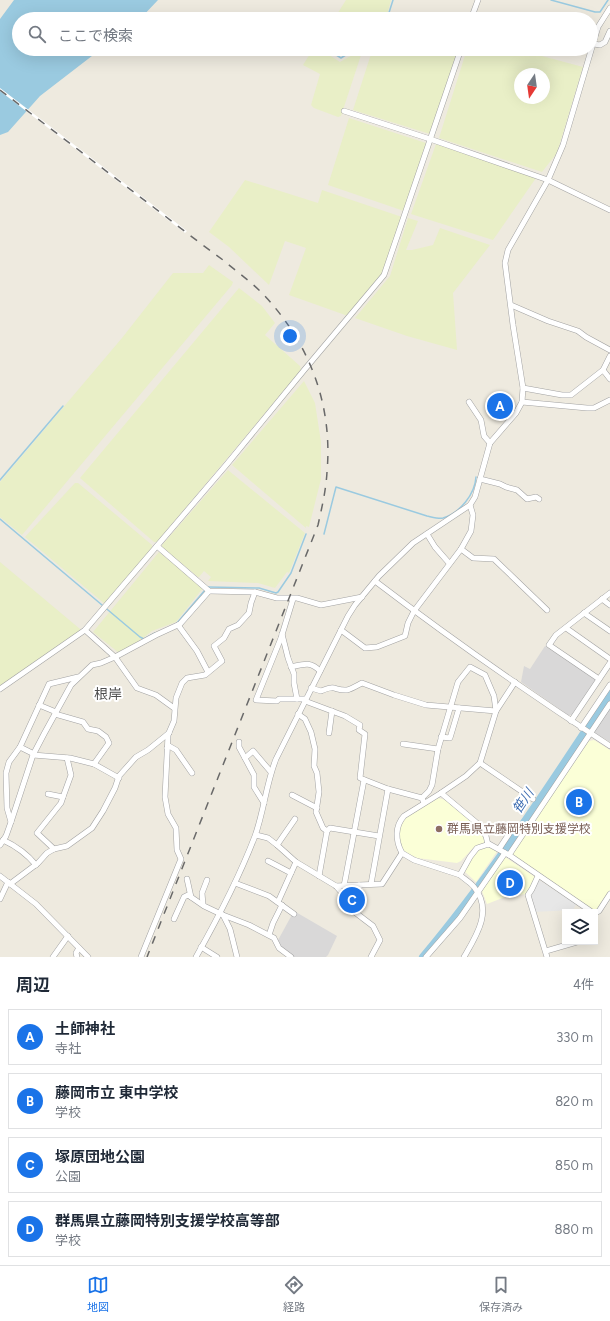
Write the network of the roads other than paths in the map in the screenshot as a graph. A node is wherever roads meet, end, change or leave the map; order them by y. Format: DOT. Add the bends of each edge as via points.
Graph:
graph roads {
  1 [pos="478,0"];
  2 [pos="610,8"];
  3 [pos="474,12"];
  4 [pos="598,31"];
  5 [pos="610,31"];
  6 [pos="598,45"];
  7 [pos="459,56"];
  8 [pos="590,56"];
  9 [pos="344,111"];
  10 [pos="430,139"];
  11 [pos="548,180"];
  12 [pos="610,210"];
  13 [pos="511,305"];
  14 [pos="610,350"];
  15 [pos="610,356"];
  16 [pos="603,370"];
  17 [pos="610,379"];
  18 [pos="523,388"];
  19 [pos="610,400"];
  20 [pos="469,402"];
  21 [pos="522,402"];
  22 [pos="490,443"];
  23 [pos="480,479"];
  24 [pos="539,499"];
  25 [pos="470,505"];
  26 [pos="427,534"];
  27 [pos="157,546"];
  28 [pos="461,549"];
  29 [pos="449,563"];
  30 [pos="375,582"];
  31 [pos="209,591"];
  32 [pos="255,592"];
  33 [pos="610,593"];
  34 [pos="362,596"];
  35 [pos="293,599"];
  36 [pos="602,599"];
  37 [pos="610,605"];
  38 [pos="548,610"];
  39 [pos="414,611"];
  40 [pos="584,613"];
  41 [pos="178,625"];
  42 [pos="566,628"];
  43 [pos="85,630"];
  44 [pos="341,630"];
  45 [pos="610,631"];
  46 [pos="282,634"];
  47 [pos="115,657"];
  48 [pos="610,658"];
  49 [pos="610,663"];
  50 [pos="291,667"];
  51 [pos="208,672"];
  52 [pos="320,672"];
  53 [pos="78,677"];
  54 [pos="600,679"];
  55 [pos="515,682"];
  56 [pos="610,685"];
  57 [pos="311,688"];
  58 [pos="0,690"];
  59 [pos="297,698"];
  60 [pos="305,700"];
  61 [pos="610,704"];
  62 [pos="39,705"];
  63 [pos="450,707"];
  64 [pos="174,708"];
  65 [pos="459,708"];
  66 [pos="496,710"];
  67 [pos="332,711"];
  68 [pos="56,713"];
  69 [pos="298,714"];
  70 [pos="571,721"];
  71 [pos="585,730"];
  72 [pos="169,733"];
  73 [pos="329,733"];
  74 [pos="441,737"];
  75 [pos="239,742"];
  76 [pos="403,744"];
  77 [pos="610,746"];
  78 [pos="20,747"];
  79 [pos="167,748"];
  80 [pos="438,749"];
  81 [pos="34,754"];
  82 [pos="67,758"];
  83 [pos="245,758"];
  84 [pos="480,762"];
  85 [pos="94,764"];
  86 [pos="271,772"];
  87 [pos="192,773"];
  88 [pos="119,778"];
  89 [pos="364,780"];
  90 [pos="388,788"];
  91 [pos="441,793"];
  92 [pos="48,794"];
  93 [pos="292,795"];
  94 [pos="63,797"];
  95 [pos="532,799"];
  96 [pos="423,800"];
  97 [pos="264,803"];
  98 [pos="316,808"];
  99 [pos="295,819"];
  100 [pos="11,822"];
  101 [pos="327,831"];
  102 [pos="355,832"];
  103 [pos="508,834"];
  104 [pos="256,835"];
  105 [pos="380,836"];
  106 [pos="2,842"];
  107 [pos="277,845"];
  108 [pos="488,845"];
  109 [pos="54,849"];
  110 [pos="498,849"];
  111 [pos="402,853"];
  112 [pos="507,854"];
  113 [pos="268,861"];
  114 [pos="296,862"];
  115 [pos="36,865"];
  116 [pos="291,873"];
  117 [pos="460,875"];
  118 [pos="0,876"];
  119 [pos="319,876"];
  120 [pos="538,876"];
  121 [pos="187,879"];
  122 [pos="206,880"];
  123 [pos="9,883"];
  124 [pos="235,883"];
  125 [pos="371,884"];
  126 [pos="359,885"];
  127 [pos="336,886"];
  128 [pos="344,886"];
  129 [pos="477,891"];
  130 [pos="610,894"];
  131 [pos="191,897"];
  132 [pos="0,899"];
  133 [pos="280,904"];
  134 [pos="203,905"];
  135 [pos="587,909"];
  136 [pos="598,911"];
  137 [pos="355,912"];
  138 [pos="222,914"];
  139 [pos="294,914"];
  140 [pos="174,919"];
  141 [pos="269,935"];
  142 [pos="68,936"];
  143 [pos="570,945"];
  144 [pos="201,947"];
  145 [pos="79,948"];
  146 [pos="547,954"];
  147 [pos="53,957"];
  148 [pos="77,957"];
  149 [pos="88,957"];
  150 [pos="141,957"];
  151 [pos="196,957"];
  152 [pos="217,957"];
  153 [pos="237,957"];
  154 [pos="291,957"];
  155 [pos="371,957"];
  156 [pos="426,957"];
  157 [pos="464,957"];
  1 -- 3 [label="street"];
  2 -- 4 [label="street"];
  5 -- 6 [label="street" via="605,42"];
  7 -- 10 [label="street"];
  8 -- 11 [label="street" via="563,145"];
  9 -- 10 [label="street"];
  10 -- 11 [label="street"];
  10 -- 27 [label="street" via="384,275"];
  11 -- 12 [label="street"];
  11 -- 13 [label="street" via="508,250 505,263"];
  13 -- 14 [label="street" via="578,331"];
  13 -- 18 [label="street"];
  15 -- 16 [label="street"];
  16 -- 17 [label="street"];
  16 -- 18 [label="street" via="571,395"];
  18 -- 21 [label="street"];
  19 -- 21 [label="street" via="594,408"];
  20 -- 22 [label="street" via="480,420 484,436"];
  21 -- 22 [label="street" via="516,413"];
  22 -- 23 [label="street"];
  23 -- 24 [label="street" via="517,490 527,498"];
  23 -- 25 [label="street"];
  25 -- 26 [label="street"];
  25 -- 28 [label="street" via="473,515 471,531"];
  26 -- 29 [label="street"];
  26 -- 30 [label="street" via="413,543"];
  27 -- 31 [label="street"];
  27 -- 43 [label="street"];
  28 -- 29 [label="street"];
  28 -- 38 [label="street" via="473,558 494,560"];
  29 -- 39 [label="street"];
  30 -- 34 [label="street"];
  30 -- 39 [label="street"];
  31 -- 32 [label="street"];
  31 -- 41 [label="street"];
  32 -- 35 [label="street" via="276,598"];
  32 -- 51 [label="street" via="249,613 238,625 229,629 224,638 214,646 222,661"];
  33 -- 36 [label="street"];
  34 -- 35 [label="street" via="321,605"];
  34 -- 44 [label="street"];
  35 -- 46 [label="street"];
  36 -- 37 [label="street"];
  36 -- 40 [label="street"];
  39 -- 44 [label="street" via="405,636 377,647 365,648"];
  39 -- 55 [label="street"];
  40 -- 42 [label="street"];
  40 -- 45 [label="street"];
  41 -- 47 [label="street"];
  41 -- 51 [label="street" via="197,651"];
  42 -- 48 [label="street"];
  42 -- 54 [label="street" via="548,645"];
  43 -- 47 [label="street"];
  43 -- 58 [label="street"];
  44 -- 52 [label="street"];
  46 -- 50 [label="street"];
  46 -- 59 [label="street" via="256,700 277,701"];
  47 -- 53 [label="street" via="92,665"];
  47 -- 64 [label="street" via="137,688 156,695"];
  49 -- 54 [label="street"];
  50 -- 52 [label="street" via="305,663 314,666"];
  50 -- 59 [label="street"];
  51 -- 64 [label="street" via="187,678 182,683"];
  52 -- 57 [label="street"];
  53 -- 62 [label="street" via="49,684"];
  53 -- 68 [label="street"];
  54 -- 70 [label="street"];
  55 -- 66 [label="street"];
  55 -- 70 [label="street"];
  56 -- 71 [label="street"];
  57 -- 60 [label="street"];
  57 -- 63 [label="street" via="321,691 332,687 346,690 362,683 426,705"];
  59 -- 60 [label="street"];
  60 -- 67 [label="street"];
  60 -- 69 [label="street"];
  61 -- 71 [label="street"];
  62 -- 68 [label="street"];
  62 -- 78 [label="street"];
  63 -- 65 [label="street"];
  63 -- 66 [label="street" via="458,682 470,667 484,675 494,696"];
  63 -- 74 [label="street"];
  64 -- 72 [label="street" via="174,721"];
  65 -- 66 [label="street"];
  65 -- 74 [label="street" via="450,738"];
  66 -- 84 [label="street"];
  67 -- 73 [label="street"];
  67 -- 89 [label="street" via="360,725 359,730 365,734 360,778"];
  68 -- 81 [label="street"];
  68 -- 85 [label="street" via="83,722 88,729 98,731 106,737 110,743"];
  69 -- 86 [label="street"];
  69 -- 98 [label="street" via="305,719 315,749 314,766 319,792"];
  70 -- 71 [label="street"];
  71 -- 77 [label="street"];
  71 -- 112 [label="street"];
  72 -- 79 [label="street"];
  72 -- 88 [label="street" via="136,757"];
  74 -- 80 [label="street"];
  75 -- 83 [label="street"];
  76 -- 80 [label="street"];
  78 -- 81 [label="street"];
  78 -- 100 [label="street" via="9,762 6,773 6,808"];
  79 -- 87 [label="street" via="169,746 176,750"];
  79 -- 150 [label="street" via="165,797 168,814 176,828 177,850 181,858"];
  80 -- 96 [label="street" via="432,785"];
  81 -- 82 [label="street"];
  81 -- 100 [label="street"];
  82 -- 85 [label="street"];
  82 -- 94 [label="street" via="71,775"];
  83 -- 86 [label="street" via="253,751"];
  83 -- 97 [label="street" via="254,775 254,787"];
  84 -- 91 [label="street" via="466,776"];
  84 -- 95 [label="street"];
  85 -- 88 [label="street"];
  86 -- 97 [label="street"];
  88 -- 109 [label="street" via="92,828 67,846"];
  89 -- 90 [label="street"];
  89 -- 102 [label="street"];
  90 -- 96 [label="street"];
  90 -- 105 [label="street"];
  91 -- 96 [label="street"];
  91 -- 108 [label="street" via="478,824 486,836"];
  92 -- 94 [label="street"];
  93 -- 98 [label="street"];
  94 -- 109 [label="street" via="37,833"];
  96 -- 111 [label="street" via="400,820 396,832"];
  97 -- 104 [label="street"];
  98 -- 101 [label="street" via="323,828"];
  99 -- 107 [label="street"];
  100 -- 106 [label="street"];
  101 -- 102 [label="street" via="330,828"];
  101 -- 119 [label="street"];
  102 -- 105 [label="street"];
  102 -- 128 [label="street"];
  103 -- 110 [label="street"];
  104 -- 107 [label="street" via="268,838"];
  104 -- 124 [label="street"];
  105 -- 125 [label="street"];
  106 -- 115 [label="street" via="17,847"];
  107 -- 114 [label="street"];
  108 -- 110 [label="street"];
  108 -- 117 [label="street" via="473,852"];
  109 -- 115 [label="street"];
  110 -- 112 [label="street"];
  111 -- 117 [label="street" via="414,860"];
  111 -- 125 [label="street" via="382,884"];
  112 -- 120 [label="street"];
  112 -- 129 [label="street"];
  113 -- 116 [label="street"];
  114 -- 116 [label="street"];
  114 -- 119 [label="street"];
  115 -- 123 [label="street"];
  116 -- 133 [label="street"];
  117 -- 129 [label="street"];
  118 -- 123 [label="street"];
  119 -- 127 [label="street"];
  120 -- 135 [label="street"];
  120 -- 146 [label="street" via="528,895"];
  121 -- 131 [label="street"];
  122 -- 134 [label="street" via="202,893"];
  123 -- 132 [label="street"];
  123 -- 142 [label="street" via="36,904"];
  124 -- 133 [label="street" via="260,891"];
  124 -- 138 [label="street"];
  125 -- 126 [label="street"];
  126 -- 128 [label="street"];
  126 -- 137 [label="street" via="360,892"];
  127 -- 128 [label="street"];
  127 -- 137 [label="street"];
  129 -- 156 [label="street" via="460,918"];
  129 -- 157 [label="street" via="483,910 482,922"];
  130 -- 136 [label="street"];
  131 -- 134 [label="street"];
  131 -- 140 [label="street" via="184,897"];
  133 -- 139 [label="street"];
  133 -- 141 [label="street"];
  134 -- 138 [label="street"];
  137 -- 155 [label="street" via="373,926 380,940"];
  138 -- 141 [label="street"];
  138 -- 144 [label="street"];
  138 -- 153 [label="street" via="230,929"];
  141 -- 154 [label="street" via="274,938 279,948"];
  142 -- 145 [label="street"];
  142 -- 147 [label="street"];
  143 -- 146 [label="street"];
  144 -- 151 [label="street"];
  144 -- 152 [label="street"];
  145 -- 148 [label="street"];
  145 -- 149 [label="street"];
}
